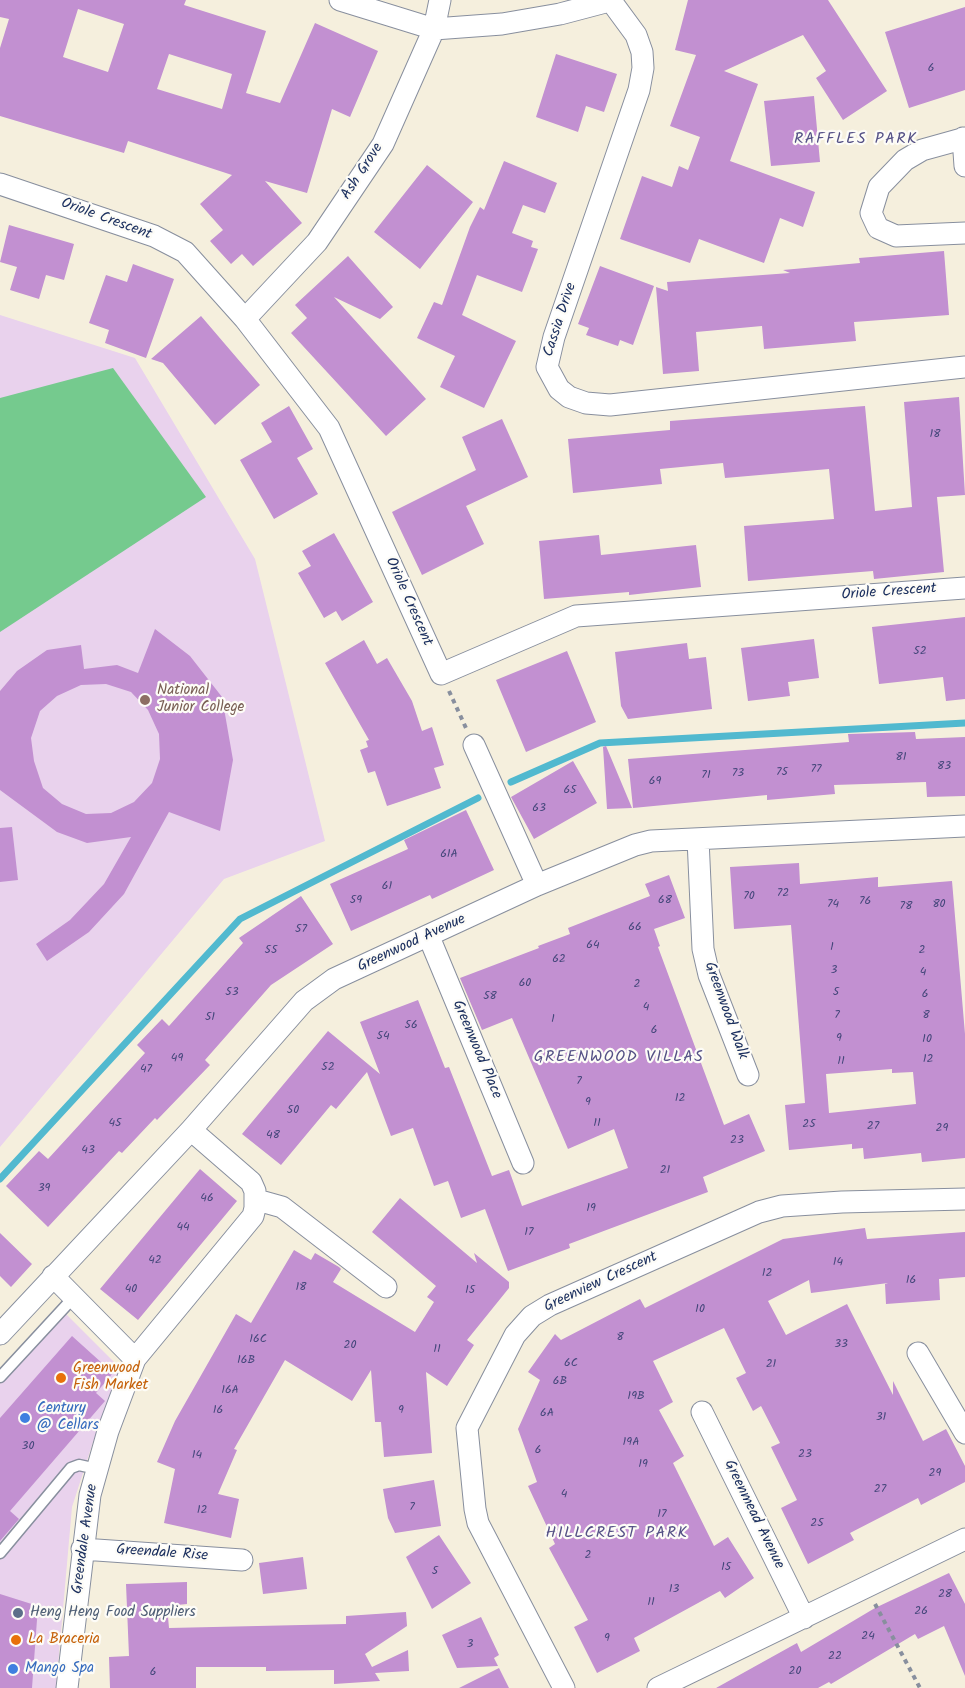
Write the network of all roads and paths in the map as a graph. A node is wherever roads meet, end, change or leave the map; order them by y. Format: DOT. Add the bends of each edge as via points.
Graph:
graph roads {
  1 [pos="340,0"];
  2 [pos="440,0"];
  3 [pos="612,0"];
  4 [pos="434,29"];
  5 [pos="964,138"];
  6 [pos="965,166"];
  7 [pos="0,184"];
  8 [pos="965,233"];
  9 [pos="245,319"];
  10 [pos="965,367"];
  11 [pos="965,588"];
  12 [pos="441,674"];
  13 [pos="474,746"];
  14 [pos="965,826"];
  15 [pos="698,839"];
  16 [pos="537,885"];
  17 [pos="429,937"];
  18 [pos="748,1075"];
  19 [pos="191,1130"];
  20 [pos="523,1163"];
  21 [pos="965,1199"];
  22 [pos="257,1200"];
  23 [pos="53,1276"];
  24 [pos="386,1287"];
  25 [pos="74,1297"];
  26 [pos="0,1334"];
  27 [pos="918,1353"];
  28 [pos="135,1359"];
  29 [pos="0,1377"];
  30 [pos="702,1412"];
  31 [pos="965,1433"];
  32 [pos="97,1469"];
  33 [pos="965,1539"];
  34 [pos="82,1549"];
  35 [pos="0,1553"];
  36 [pos="242,1560"];
  37 [pos="867,1587"];
  38 [pos="804,1618"];
  39 [pos="68,1688"];
  40 [pos="564,1688"];
  41 [pos="658,1688"];
  42 [pos="920,1688"];
  1 -- 4 [label="street"];
  2 -- 4 [label="street, Ash Grove"];
  3 -- 4 [label="street" via="502,24"];
  3 -- 10 [label="street, Cassia Drive" via="636,35 643,68 639,90 554,337 547,367 559,389 586,403 609,405"];
  4 -- 9 [label="street, Ash Grove" via="383,144 317,242"];
  5 -- 6 [label="street"];
  5 -- 8 [label="street" via="922,150 905,160 879,187 871,213 878,228 896,236"];
  7 -- 9 [label="street, Oriole Crescent" via="154,236 185,252"];
  9 -- 12 [label="street, Oriole Crescent" via="329,428"];
  11 -- 12 [label="street, Oriole Crescent" via="576,616"];
  12 -- 13 [label="path"];
  13 -- 16 [label="street"];
  14 -- 15 [label="street, Greenwood Avenue"];
  15 -- 16 [label="street, Greenwood Avenue" via="635,845"];
  15 -- 18 [label="street, Greenwood Walk" via="705,958"];
  16 -- 17 [label="street, Greenwood Avenue"];
  17 -- 19 [label="street, Greenwood Avenue" via="320,988 304,1001"];
  17 -- 20 [label="street, Greenwood Place"];
  19 -- 22 [label="street" via="250,1182"];
  19 -- 23 [label="street, Greenwood Avenue"];
  21 -- 40 [label="street, Greenview Crescent" via="842,1202 782,1206 759,1212 550,1305 532,1316 521,1329 467,1428 467,1446 478,1523"];
  22 -- 24 [label="street" via="282,1208"];
  22 -- 28 [label="street, Greendale Avenue" via="253,1216"];
  23 -- 25 [label="street"];
  23 -- 26 [label="street, Greenwood Avenue"];
  25 -- 28 [label="street"];
  25 -- 29 [label="lane"];
  27 -- 31 [label="street"];
  28 -- 32 [label="street, Greendale Avenue"];
  30 -- 38 [label="street, Greenmead Avenue"];
  32 -- 34 [label="street, Greendale Avenue"];
  32 -- 35 [label="lane" via="79,1465 71,1468"];
  33 -- 37 [label="street"];
  34 -- 36 [label="street, Greendale Rise"];
  34 -- 39 [label="street, Greendale Avenue"];
  37 -- 38 [label="street"];
  37 -- 42 [label="path"];
  38 -- 41 [label="street"];
}
